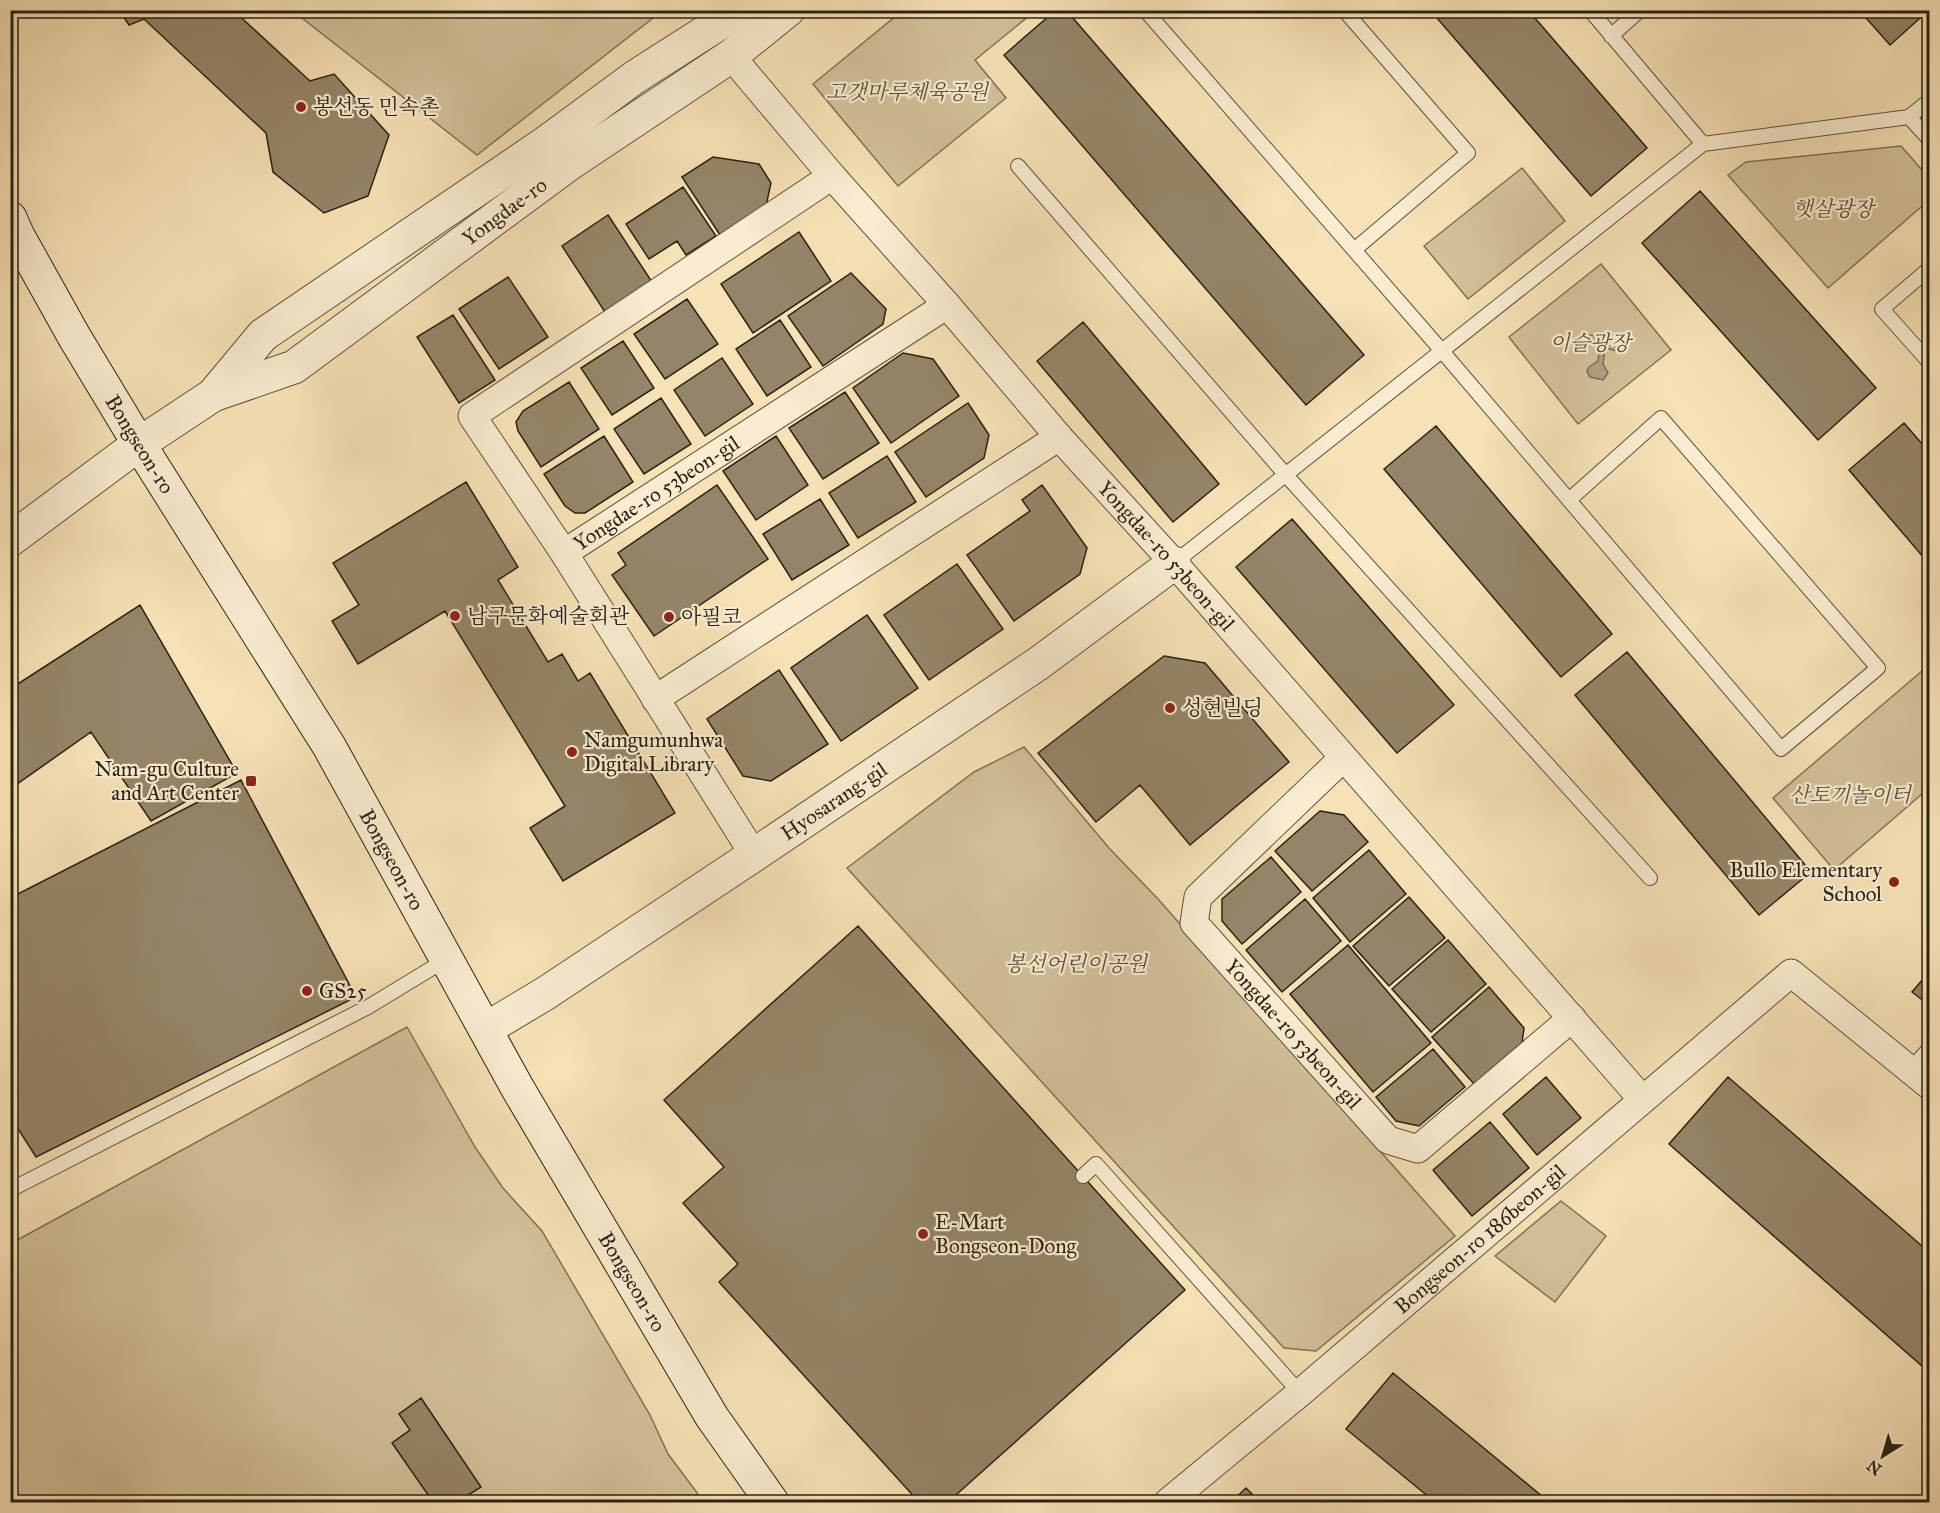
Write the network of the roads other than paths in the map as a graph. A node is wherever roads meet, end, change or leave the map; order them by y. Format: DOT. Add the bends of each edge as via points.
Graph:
graph roads {
  1 [pos="740,10"];
  2 [pos="788,10"];
  3 [pos="1145,10"];
  4 [pos="1344,10"];
  5 [pos="1590,10"];
  6 [pos="1640,10"];
  7 [pos="1611,36"];
  8 [pos="731,56"];
  9 [pos="1929,100"];
  10 [pos="1909,117"];
  11 [pos="1929,140"];
  12 [pos="1703,144"];
  13 [pos="1018,166"];
  14 [pos="832,176"];
  15 [pos="10,218"];
  16 [pos="1354,250"];
  17 [pos="1929,268"];
  18 [pos="947,305"];
  19 [pos="1442,351"];
  20 [pos="1929,363"];
  21 [pos="213,395"];
  22 [pos="1059,437"];
  23 [pos="139,444"];
  24 [pos="1285,474"];
  25 [pos="1569,500"];
  26 [pos="10,540"];
  27 [pos="564,553"];
  28 [pos="1174,563"];
  29 [pos="655,699"];
  30 [pos="1343,758"];
  31 [pos="754,855"];
  32 [pos="1650,878"];
  33 [pos="447,959"];
  34 [pos="1572,1018"];
  35 [pos="486,1029"];
  36 [pos="1929,1048"];
  37 [pos="1920,1078"];
  38 [pos="1642,1099"];
  39 [pos="1083,1176"];
  40 [pos="10,1190"];
  41 [pos="1300,1393"];
  42 [pos="772,1503"];
  43 [pos="1168,1503"];
  1 -- 21 [label="street, Yongdae-ro" via="635,77 544,144 263,335"];
  2 -- 8 [label="street, Yongdae-ro"];
  3 -- 16 [label="lane"];
  4 -- 16 [label="lane" via="1468,153"];
  5 -- 7 [label="lane"];
  6 -- 7 [label="lane"];
  7 -- 12 [label="lane"];
  8 -- 14 [label="street, Yongdae-ro 53beon-gil"];
  8 -- 21 [label="street, Yongdae-ro" via="569,164 294,367"];
  9 -- 10 [label="lane"];
  10 -- 11 [label="lane"];
  10 -- 12 [label="lane"];
  12 -- 19 [label="lane"];
  13 -- 24 [label="lane"];
  14 -- 18 [label="street, Yongdae-ro 53beon-gil"];
  14 -- 27 [label="street, Yongdae-ro 53beon-gil" via="472,416"];
  15 -- 23 [label="street, Bongseon-ro" via="75,338"];
  16 -- 19 [label="lane"];
  17 -- 20 [label="lane" via="1882,309"];
  18 -- 22 [label="street, Yongdae-ro 53beon-gil"];
  18 -- 27 [label="street, Yongdae-ro 53beon-gil"];
  19 -- 24 [label="lane"];
  19 -- 25 [label="lane"];
  21 -- 23 [label="street, Yongdae-ro"];
  22 -- 28 [label="street, Yongdae-ro 53beon-gil"];
  22 -- 29 [label="street"];
  23 -- 26 [label="street, Yongdae-ro"];
  23 -- 33 [label="street, Bongseon-ro" via="329,747"];
  24 -- 28 [label="lane"];
  24 -- 32 [label="lane"];
  25 -- 25 [label="lane" via="1781,749 1878,668 1661,418"];
  27 -- 29 [label="street"];
  28 -- 30 [label="street, Yongdae-ro 53beon-gil"];
  28 -- 31 [label="street, Hyosarang-gil" via="1039,663"];
  29 -- 31 [label="street"];
  30 -- 34 [label="street, Yongdae-ro 53beon-gil"];
  30 -- 34 [label="street, Yongdae-ro 53beon-gil" via="1198,897 1194,923 1388,1140 1418,1149"];
  31 -- 35 [label="street, Hyosarang-gil"];
  33 -- 35 [label="street, Bongseon-ro"];
  33 -- 40 [label="lane" via="368,1007"];
  34 -- 38 [label="street, Yongdae-ro 53beon-gil"];
  35 -- 42 [label="street, Bongseon-ro" via="706,1407"];
  36 -- 37 [label="lane"];
  37 -- 38 [label="street, Bongseon-ro 186beon-gil" via="1791,973"];
  38 -- 41 [label="street, Bongseon-ro 186beon-gil"];
  39 -- 41 [label="lane" via="1096,1164"];
  41 -- 43 [label="street, Bongseon-ro 186beon-gil"];
}
